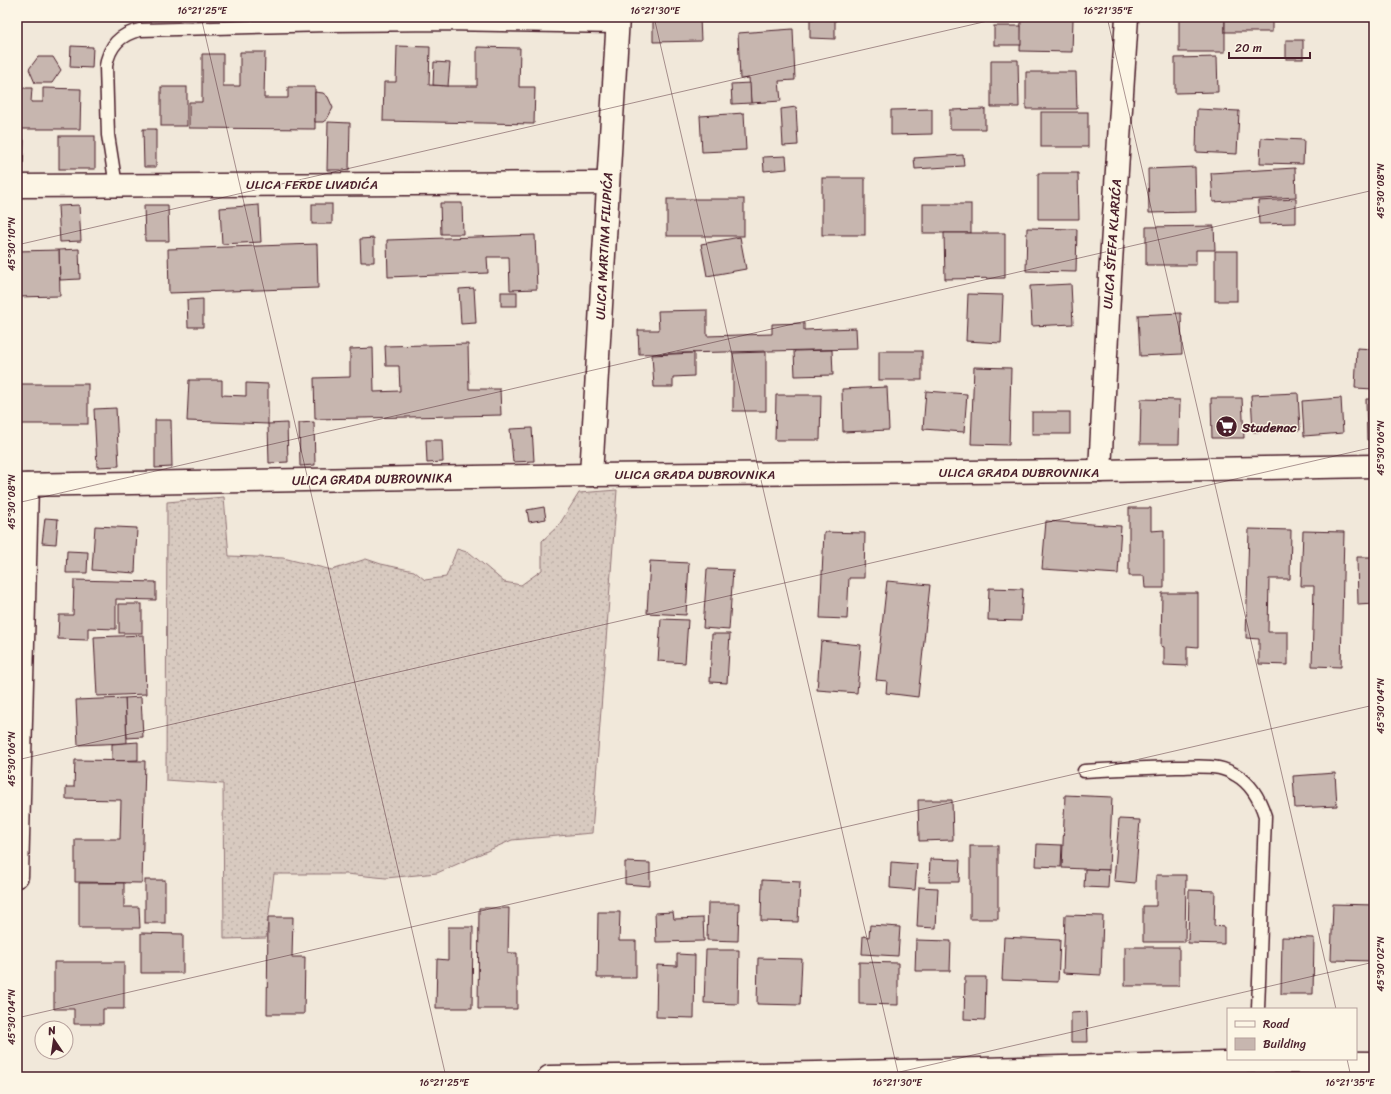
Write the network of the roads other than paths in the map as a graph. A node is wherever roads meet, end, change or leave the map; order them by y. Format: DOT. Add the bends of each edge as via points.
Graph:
graph roads {
  1 [pos="1126,17"];
  2 [pos="618,22"];
  3 [pos="608,183"];
  4 [pos="17,186"];
  5 [pos="116,186"];
  6 [pos="1374,466"];
  7 [pos="1100,471"];
  8 [pos="591,475"];
  9 [pos="22,485"];
  10 [pos="19,764"];
  11 [pos="1084,770"];
  12 [pos="17,876"];
  13 [pos="1258,1008"];
  14 [pos="1267,1061"];
  15 [pos="1374,1062"];
  16 [pos="549,1077"];
  1 -- 7 [label="street, ULICA ŠTEFA KLARIĆA"];
  2 -- 3 [label="street, ULICA MARTINA FILIPIĆA"];
  2 -- 5 [label="lane" via="329,25 132,32 111,48 106,66 108,135"];
  3 -- 5 [label="street, ULICA FERDE LIVADIĆA"];
  3 -- 8 [label="street, ULICA MARTINA FILIPIĆA"];
  4 -- 5 [label="street, ULICA FERDE LIVADIĆA"];
  6 -- 7 [label="street, ULICA GRADA DUBROVNIKA"];
  7 -- 8 [label="street, ULICA GRADA DUBROVNIKA"];
  8 -- 9 [label="street, ULICA GRADA DUBROVNIKA"];
  9 -- 10 [label="street"];
  10 -- 12 [label="street"];
  11 -- 13 [label="lane" via="1199,766 1220,768 1246,782 1254,792 1264,816 1265,836"];
  14 -- 15 [label="street"];
  14 -- 16 [label="street" via="825,1073"];
}
